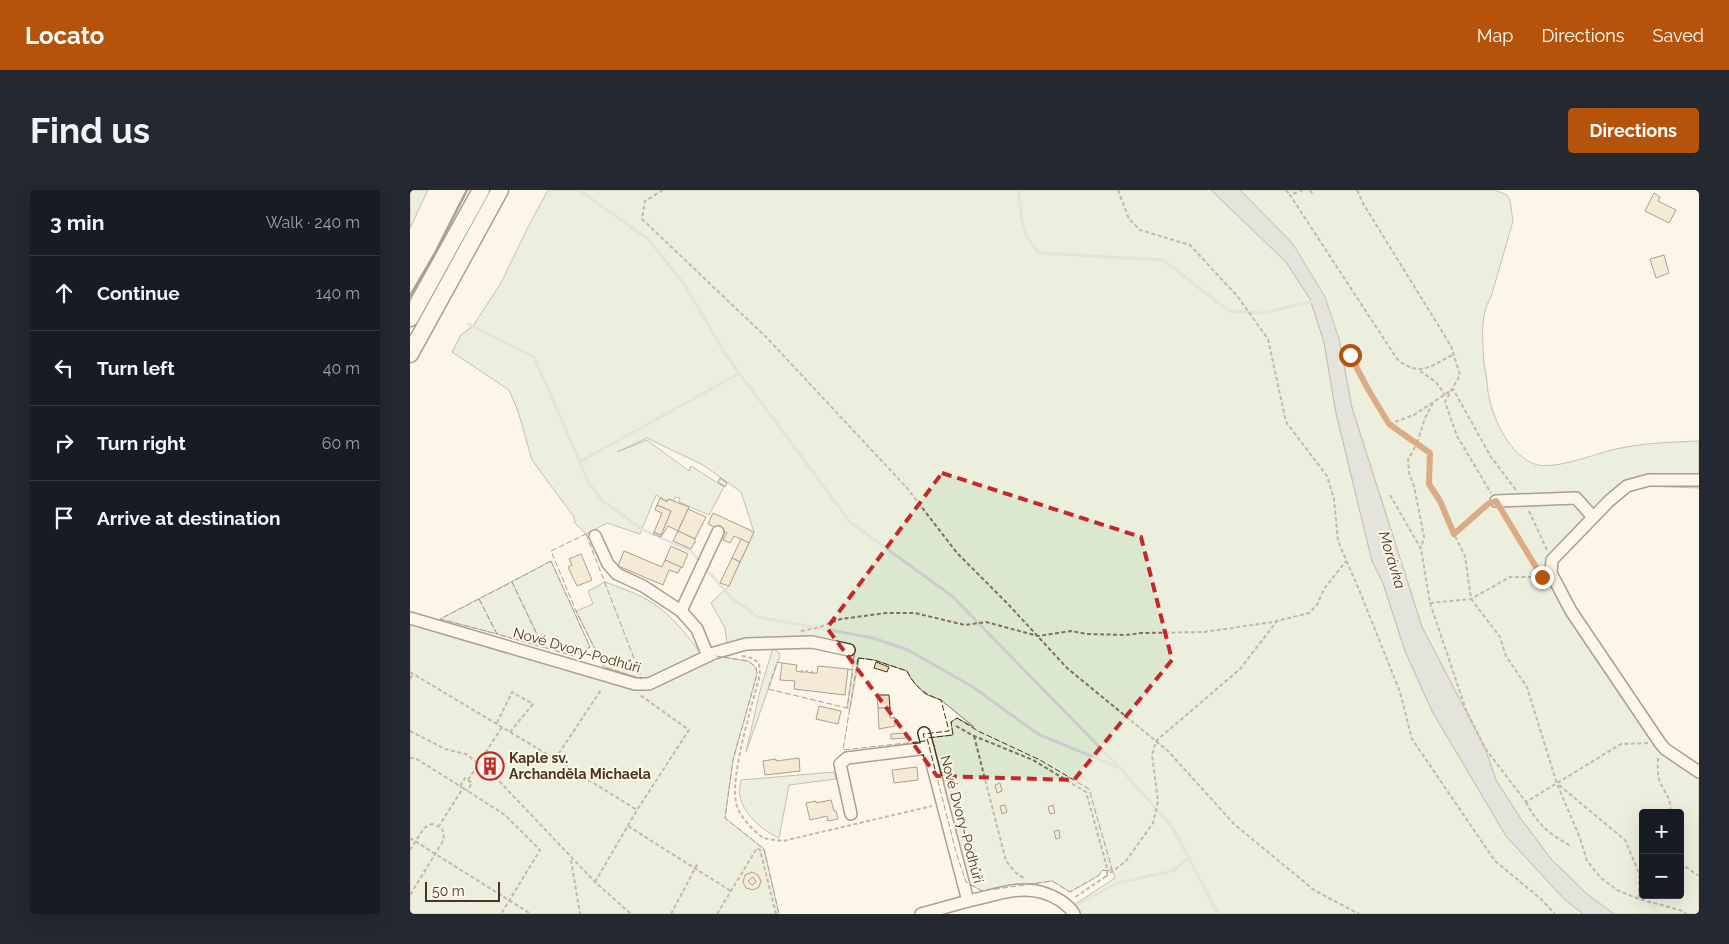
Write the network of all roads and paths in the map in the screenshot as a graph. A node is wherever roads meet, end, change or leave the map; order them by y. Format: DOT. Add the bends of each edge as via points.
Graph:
graph roads {
  1 [pos="481,190"];
  2 [pos="500,190"];
  3 [pos="664,190"];
  4 [pos="1118,190"];
  5 [pos="1286,190"];
  6 [pos="1302,190"];
  7 [pos="1310,190"];
  8 [pos="1357,190"];
  9 [pos="1290,195"];
  10 [pos="1313,195"];
  11 [pos="410,318"];
  12 [pos="410,354"];
  13 [pos="1454,354"];
  14 [pos="1350,355"];
  15 [pos="1420,370"];
  16 [pos="1453,389"];
  17 [pos="1444,395"];
  18 [pos="1433,402"];
  19 [pos="1389,424"];
  20 [pos="1417,443"];
  21 [pos="1699,480"];
  22 [pos="1390,495"];
  23 [pos="1524,500"];
  24 [pos="1496,501"];
  25 [pos="1592,517"];
  26 [pos="718,532"];
  27 [pos="1454,534"];
  28 [pos="595,536"];
  29 [pos="1421,549"];
  30 [pos="1552,560"];
  31 [pos="1346,561"];
  32 [pos="1471,599"];
  33 [pos="1430,603"];
  34 [pos="681,611"];
  35 [pos="410,618"];
  36 [pos="1278,621"];
  37 [pos="798,631"];
  38 [pos="1038,636"];
  39 [pos="850,650"];
  40 [pos="708,656"];
  41 [pos="737,656"];
  42 [pos="411,673"];
  43 [pos="410,679"];
  44 [pos="635,684"];
  45 [pos="601,690"];
  46 [pos="497,724"];
  47 [pos="956,726"];
  48 [pos="502,727"];
  49 [pos="410,731"];
  50 [pos="510,732"];
  51 [pos="924,734"];
  52 [pos="974,736"];
  53 [pos="1156,741"];
  54 [pos="1660,743"];
  55 [pos="928,748"];
  56 [pos="410,758"];
  57 [pos="555,759"];
  58 [pos="479,764"];
  59 [pos="1699,772"];
  60 [pos="468,780"];
  61 [pos="1557,784"];
  62 [pos="460,786"];
  63 [pos="463,788"];
  64 [pos="467,790"];
  65 [pos="1526,802"];
  66 [pos="942,804"];
  67 [pos="1670,809"];
  68 [pos="637,810"];
  69 [pos="851,814"];
  70 [pos="439,826"];
  71 [pos="628,826"];
  72 [pos="410,838"];
  73 [pos="416,841"];
  74 [pos="1571,846"];
  75 [pos="410,850"];
  76 [pos="436,854"];
  77 [pos="571,858"];
  78 [pos="698,863"];
  79 [pos="1684,866"];
  80 [pos="695,868"];
  81 [pos="1639,873"];
  82 [pos="1699,876"];
  83 [pos="1105,878"];
  84 [pos="595,882"];
  85 [pos="1031,883"];
  86 [pos="731,891"];
  87 [pos="410,895"];
  88 [pos="1639,899"];
  89 [pos="509,901"];
  90 [pos="968,902"];
  91 [pos="1065,904"];
  92 [pos="501,914"];
  93 [pos="531,914"];
  94 [pos="580,914"];
  95 [pos="631,914"];
  96 [pos="671,914"];
  97 [pos="716,914"];
  98 [pos="776,914"];
  99 [pos="921,914"];
  100 [pos="1074,914"];
  101 [pos="1359,914"];
  102 [pos="1555,914"];
  103 [pos="1686,914"];
  1 -- 11 [label="highway"];
  2 -- 12 [label="highway"];
  3 -- 38 [label="path" via="645,201 642,219 767,338 907,488 957,553"];
  4 -- 31 [label="path" via="1129,218 1140,230 1190,245 1244,305 1268,339 1286,422 1327,476 1334,499 1338,541"];
  5 -- 9 [label="path"];
  6 -- 9 [label="path"];
  7 -- 10 [label="path"];
  8 -- 13 [label="path"];
  9 -- 15 [label="path" via="1397,359 1408,368"];
  13 -- 15 [label="path"];
  13 -- 16 [label="path" via="1460,376"];
  14 -- 19 [label="path"];
  15 -- 17 [label="path" via="1436,382"];
  16 -- 17 [label="path"];
  16 -- 23 [label="path" via="1490,457"];
  16 -- 24 [label="path" via="1445,402 1457,436"];
  17 -- 18 [label="path"];
  18 -- 19 [label="path" via="1414,415"];
  18 -- 20 [label="path"];
  19 -- 20 [label="path"];
  20 -- 27 [label="path" via="1430,453 1429,484"];
  20 -- 29 [label="path" via="1408,460 1424,537"];
  21 -- 25 [label="street" via="1649,480 1627,486"];
  22 -- 29 [label="path"];
  23 -- 24 [label="street"];
  23 -- 25 [label="street" via="1576,498"];
  23 -- 30 [label="path"];
  24 -- 27 [label="path" via="1488,504"];
  24 -- 32 [label="path" via="1542,577 1510,577"];
  25 -- 30 [label="street"];
  26 -- 34 [label="street"];
  27 -- 32 [label="path" via="1465,556"];
  28 -- 34 [label="street" via="608,564 617,574 643,586"];
  29 -- 33 [label="path"];
  30 -- 54 [label="street" via="1551,573 1571,611"];
  31 -- 36 [label="path" via="1309,613"];
  31 -- 102 [label="path" via="1400,692 1412,739 1495,861"];
  32 -- 33 [label="path"];
  32 -- 61 [label="path" via="1500,638 1506,656 1527,687"];
  33 -- 65 [label="path" via="1466,710 1486,748"];
  34 -- 40 [label="street" via="697,629"];
  35 -- 44 [label="street, Nové Dvory-Podhůří"];
  36 -- 38 [label="path" via="1204,632 1125,635 1071,631"];
  36 -- 53 [label="path" via="1240,669"];
  37 -- 38 [label="path" via="841,619 916,613 966,624 986,622"];
  38 -- 53 [label="path" via="1067,668"];
  39 -- 40 [label="street, Nové Dvory-Podhůří" via="812,642 746,644"];
  40 -- 44 [label="street, Nové Dvory-Podhůří" via="649,684"];
  41 -- 66 [label="path" via="759,662 760,674 734,792 740,813 765,838 783,842"];
  42 -- 43 [label="path"];
  42 -- 46 [label="path"];
  44 -- 68 [label="path" via="636,692 689,730"];
  45 -- 57 [label="path"];
  46 -- 48 [label="path"];
  46 -- 50 [label="path" via="512,692 533,704"];
  47 -- 52 [label="path"];
  48 -- 50 [label="path"];
  48 -- 58 [label="path"];
  49 -- 58 [label="path" via="444,749 466,754"];
  50 -- 57 [label="path"];
  51 -- 55 [label="street, Nové Dvory-Podhůří"];
  52 -- 83 [label="path" via="1032,760 1086,792 1108,871"];
  52 -- 85 [label="path" via="1006,861 1014,872"];
  53 -- 83 [label="path" via="1152,754 1158,801 1153,823 1126,860"];
  53 -- 101 [label="path" via="1234,824 1314,890"];
  54 -- 59 [label="street"];
  54 -- 61 [label="path" via="1621,744"];
  54 -- 67 [label="path" via="1657,767 1660,782 1669,797"];
  55 -- 66 [label="street, Nové Dvory-Podhůří"];
  55 -- 69 [label="street, Nové Dvory-Podhůří" via="847,758 840,764"];
  56 -- 62 [label="path"];
  57 -- 68 [label="path"];
  58 -- 60 [label="path"];
  58 -- 77 [label="path"];
  60 -- 62 [label="path" via="465,778"];
  60 -- 64 [label="path" via="472,783"];
  61 -- 65 [label="path"];
  61 -- 81 [label="path" via="1624,840"];
  61 -- 88 [label="path" via="1587,861 1617,890"];
  62 -- 63 [label="path"];
  63 -- 64 [label="path"];
  63 -- 70 [label="path"];
  64 -- 89 [label="path" via="505,815 540,850"];
  65 -- 74 [label="path" via="1533,817 1545,829"];
  66 -- 90 [label="street, Nové Dvory-Podhůří"];
  68 -- 71 [label="path"];
  70 -- 73 [label="path" via="432,824 424,828"];
  70 -- 76 [label="path" via="444,835"];
  71 -- 80 [label="path"];
  71 -- 84 [label="path"];
  72 -- 73 [label="path"];
  73 -- 75 [label="path"];
  73 -- 76 [label="path"];
  76 -- 87 [label="path"];
  76 -- 89 [label="path"];
  77 -- 84 [label="path"];
  77 -- 94 [label="path"];
  78 -- 80 [label="path"];
  79 -- 82 [label="path"];
  80 -- 86 [label="path"];
  80 -- 96 [label="path"];
  83 -- 91 [label="path"];
  84 -- 95 [label="path"];
  86 -- 97 [label="path"];
  86 -- 98 [label="path" via="757,848"];
  88 -- 103 [label="path"];
  89 -- 92 [label="path"];
  89 -- 93 [label="path"];
  90 -- 91 [label="street, Nové Dvory-Podhůří" via="1027,888 1051,894"];
  90 -- 99 [label="street"];
  91 -- 100 [label="street, Nové Dvory-Podhůří" via="1072,908"];
}
